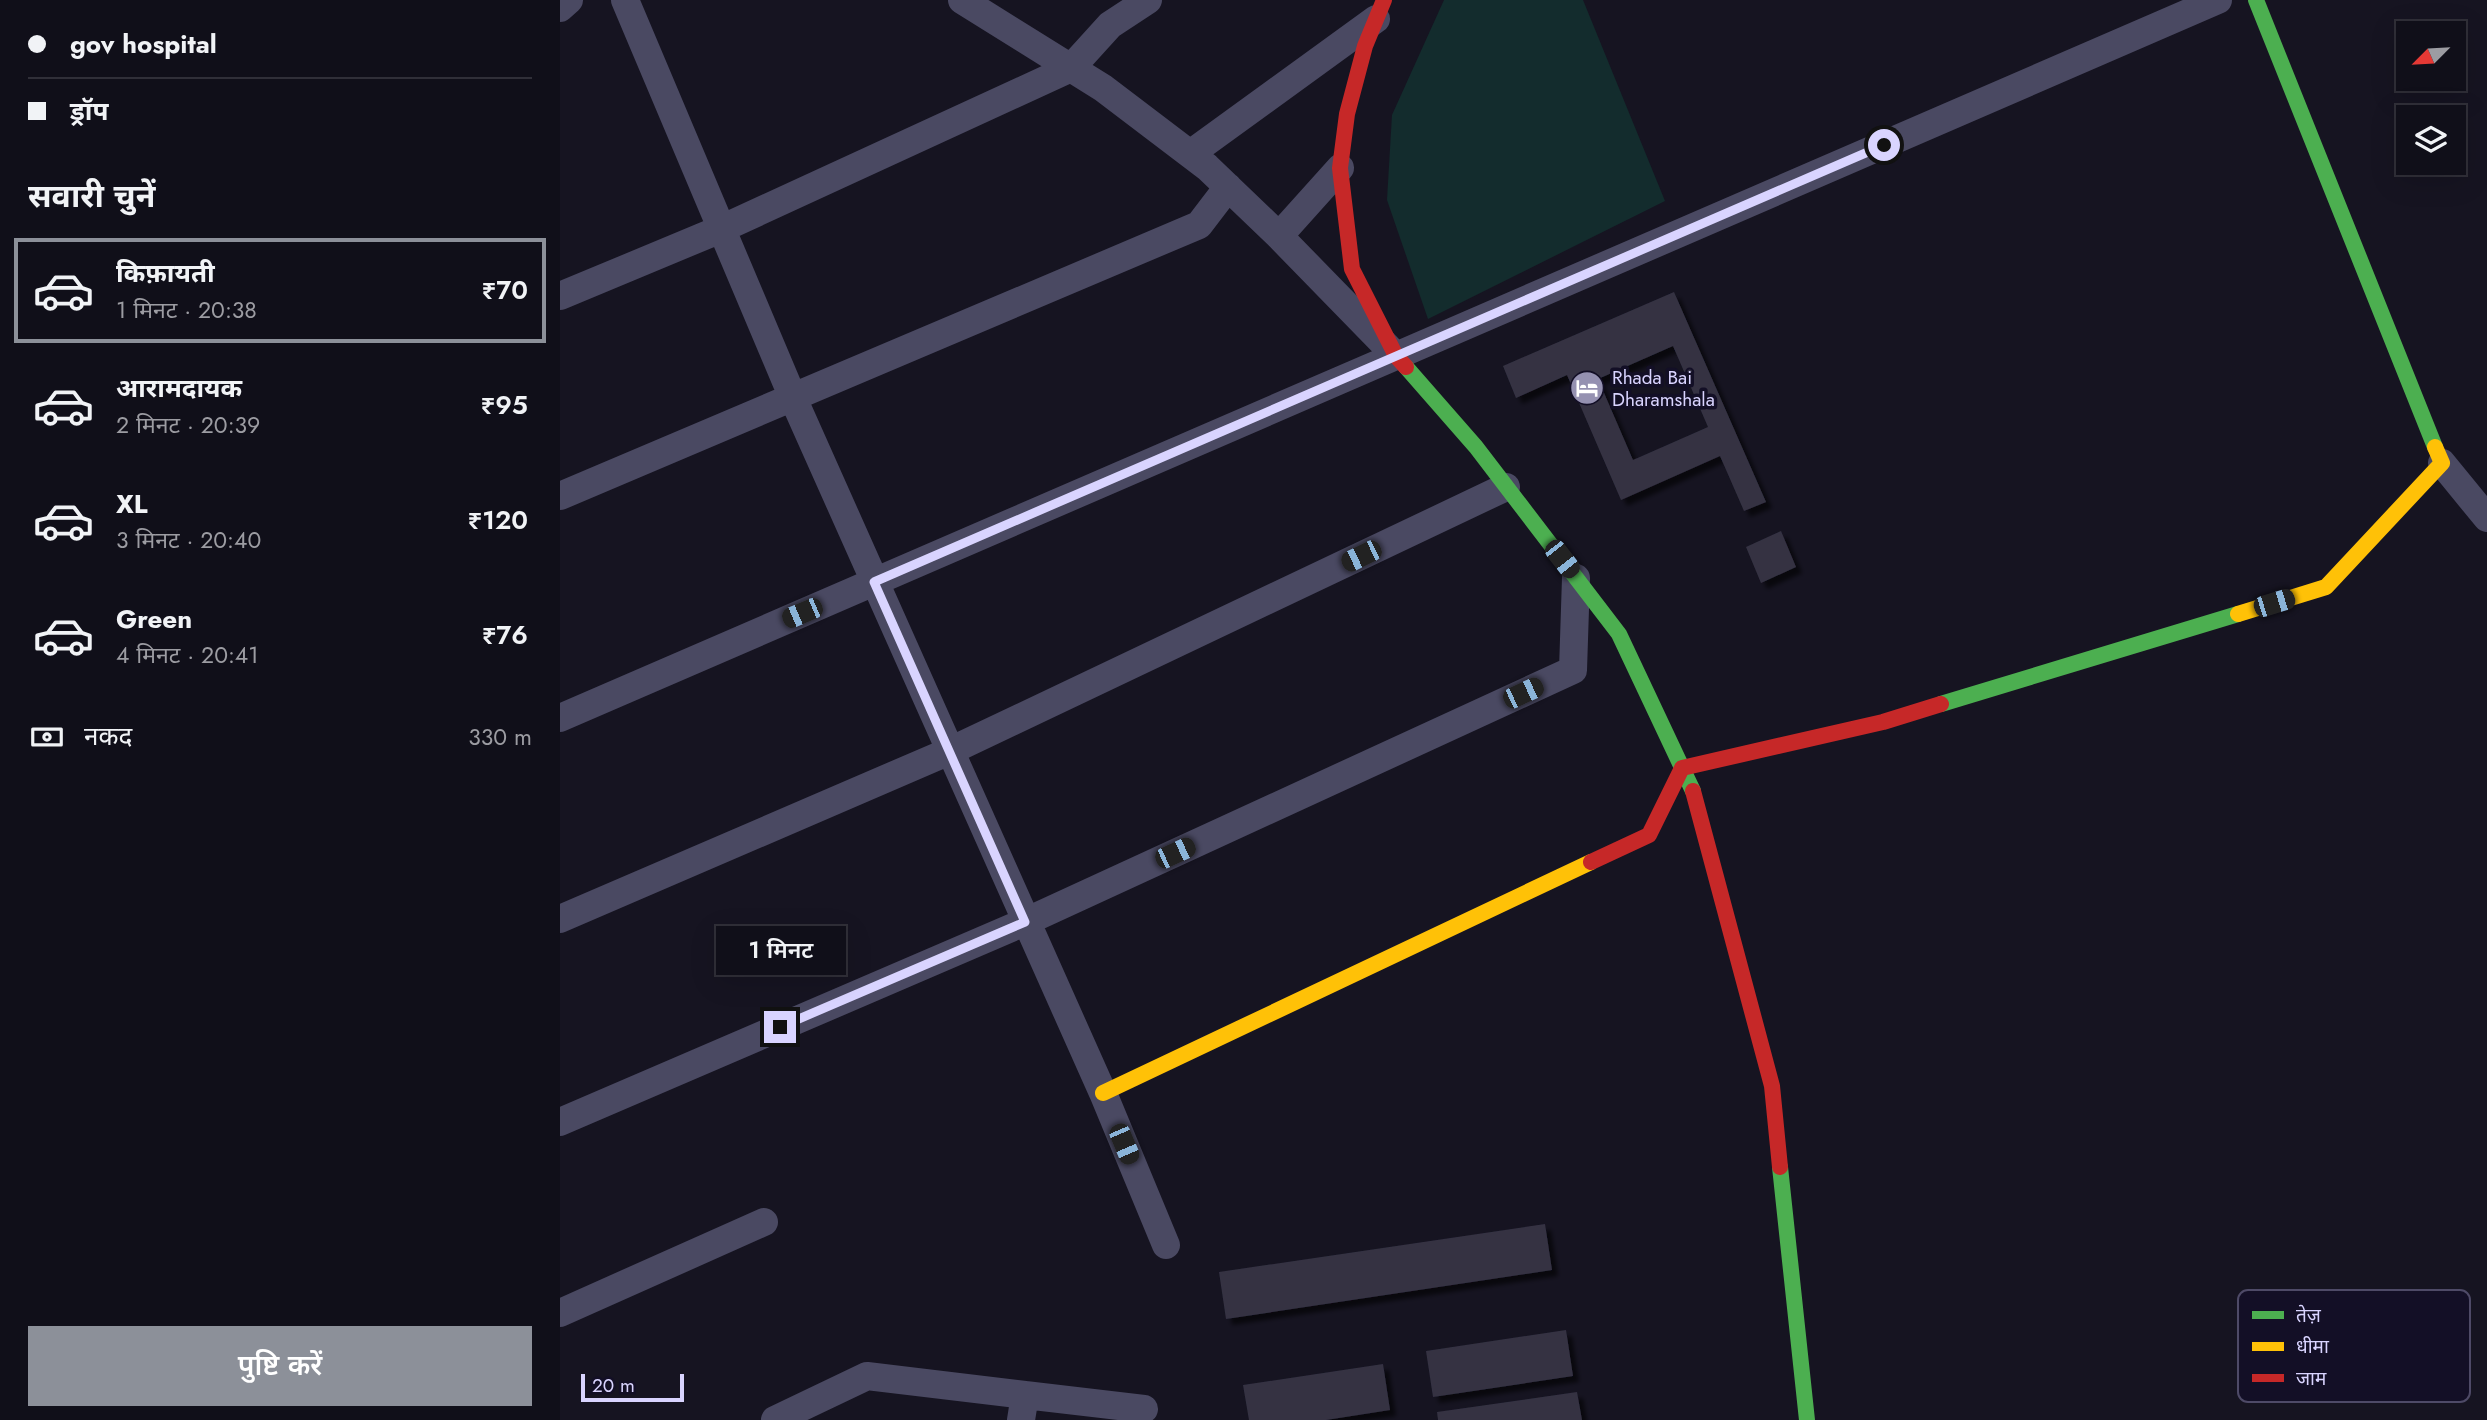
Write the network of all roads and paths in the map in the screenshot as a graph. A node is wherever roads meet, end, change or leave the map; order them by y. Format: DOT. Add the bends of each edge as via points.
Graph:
graph roads {
  1 [pos="569,0"];
  2 [pos="625,0"];
  3 [pos="962,0"];
  4 [pos="1148,0"];
  5 [pos="2218,0"];
  6 [pos="2256,0"];
  7 [pos="560,8"];
  8 [pos="1380,10"];
  9 [pos="1071,68"];
  10 [pos="1190,154"];
  11 [pos="1340,168"];
  12 [pos="1228,187"];
  13 [pos="721,229"];
  14 [pos="1279,236"];
  15 [pos="560,296"];
  16 [pos="1396,356"];
  17 [pos="793,398"];
  18 [pos="2442,463"];
  19 [pos="1506,486"];
  20 [pos="560,496"];
  21 [pos="2487,518"];
  22 [pos="1576,578"];
  23 [pos="874,582"];
  24 [pos="560,718"];
  25 [pos="950,751"];
  26 [pos="1682,768"];
  27 [pos="560,919"];
  28 [pos="1025,922"];
  29 [pos="1102,1093"];
  30 [pos="560,1122"];
  31 [pos="764,1222"];
  32 [pos="1166,1245"];
  33 [pos="560,1313"];
  34 [pos="1023,1408"];
  35 [pos="1144,1409"];
  36 [pos="775,1420"];
  37 [pos="1807,1420"];
  1 -- 7 [label="street"];
  2 -- 13 [label="street"];
  3 -- 9 [label="street"];
  4 -- 9 [label="street" via="1110,25"];
  5 -- 16 [label="street"];
  6 -- 18 [label="street"];
  8 -- 10 [label="street"];
  8 -- 11 [label="street" via="1347,114"];
  9 -- 10 [label="street"];
  9 -- 13 [label="street"];
  10 -- 12 [label="street"];
  11 -- 14 [label="street"];
  11 -- 16 [label="street" via="1352,270"];
  12 -- 14 [label="street"];
  12 -- 17 [label="street" via="1199,225"];
  13 -- 15 [label="street"];
  13 -- 17 [label="street"];
  14 -- 16 [label="street"];
  16 -- 19 [label="street"];
  16 -- 23 [label="street"];
  17 -- 20 [label="street"];
  17 -- 23 [label="street"];
  18 -- 21 [label="street"];
  18 -- 26 [label="street" via="2326,587 1882,722"];
  19 -- 22 [label="street"];
  19 -- 25 [label="street"];
  22 -- 26 [label="street" via="1619,635"];
  22 -- 28 [label="street" via="1573,670"];
  23 -- 24 [label="street"];
  23 -- 25 [label="street"];
  25 -- 27 [label="street"];
  25 -- 28 [label="street"];
  26 -- 29 [label="street" via="1650,835"];
  26 -- 37 [label="street" via="1693,791 1772,1086"];
  28 -- 29 [label="street"];
  28 -- 30 [label="street"];
  29 -- 32 [label="street"];
  31 -- 33 [label="street"];
  34 -- 35 [label="street"];
  34 -- 36 [label="street" via="867,1376"];
}
